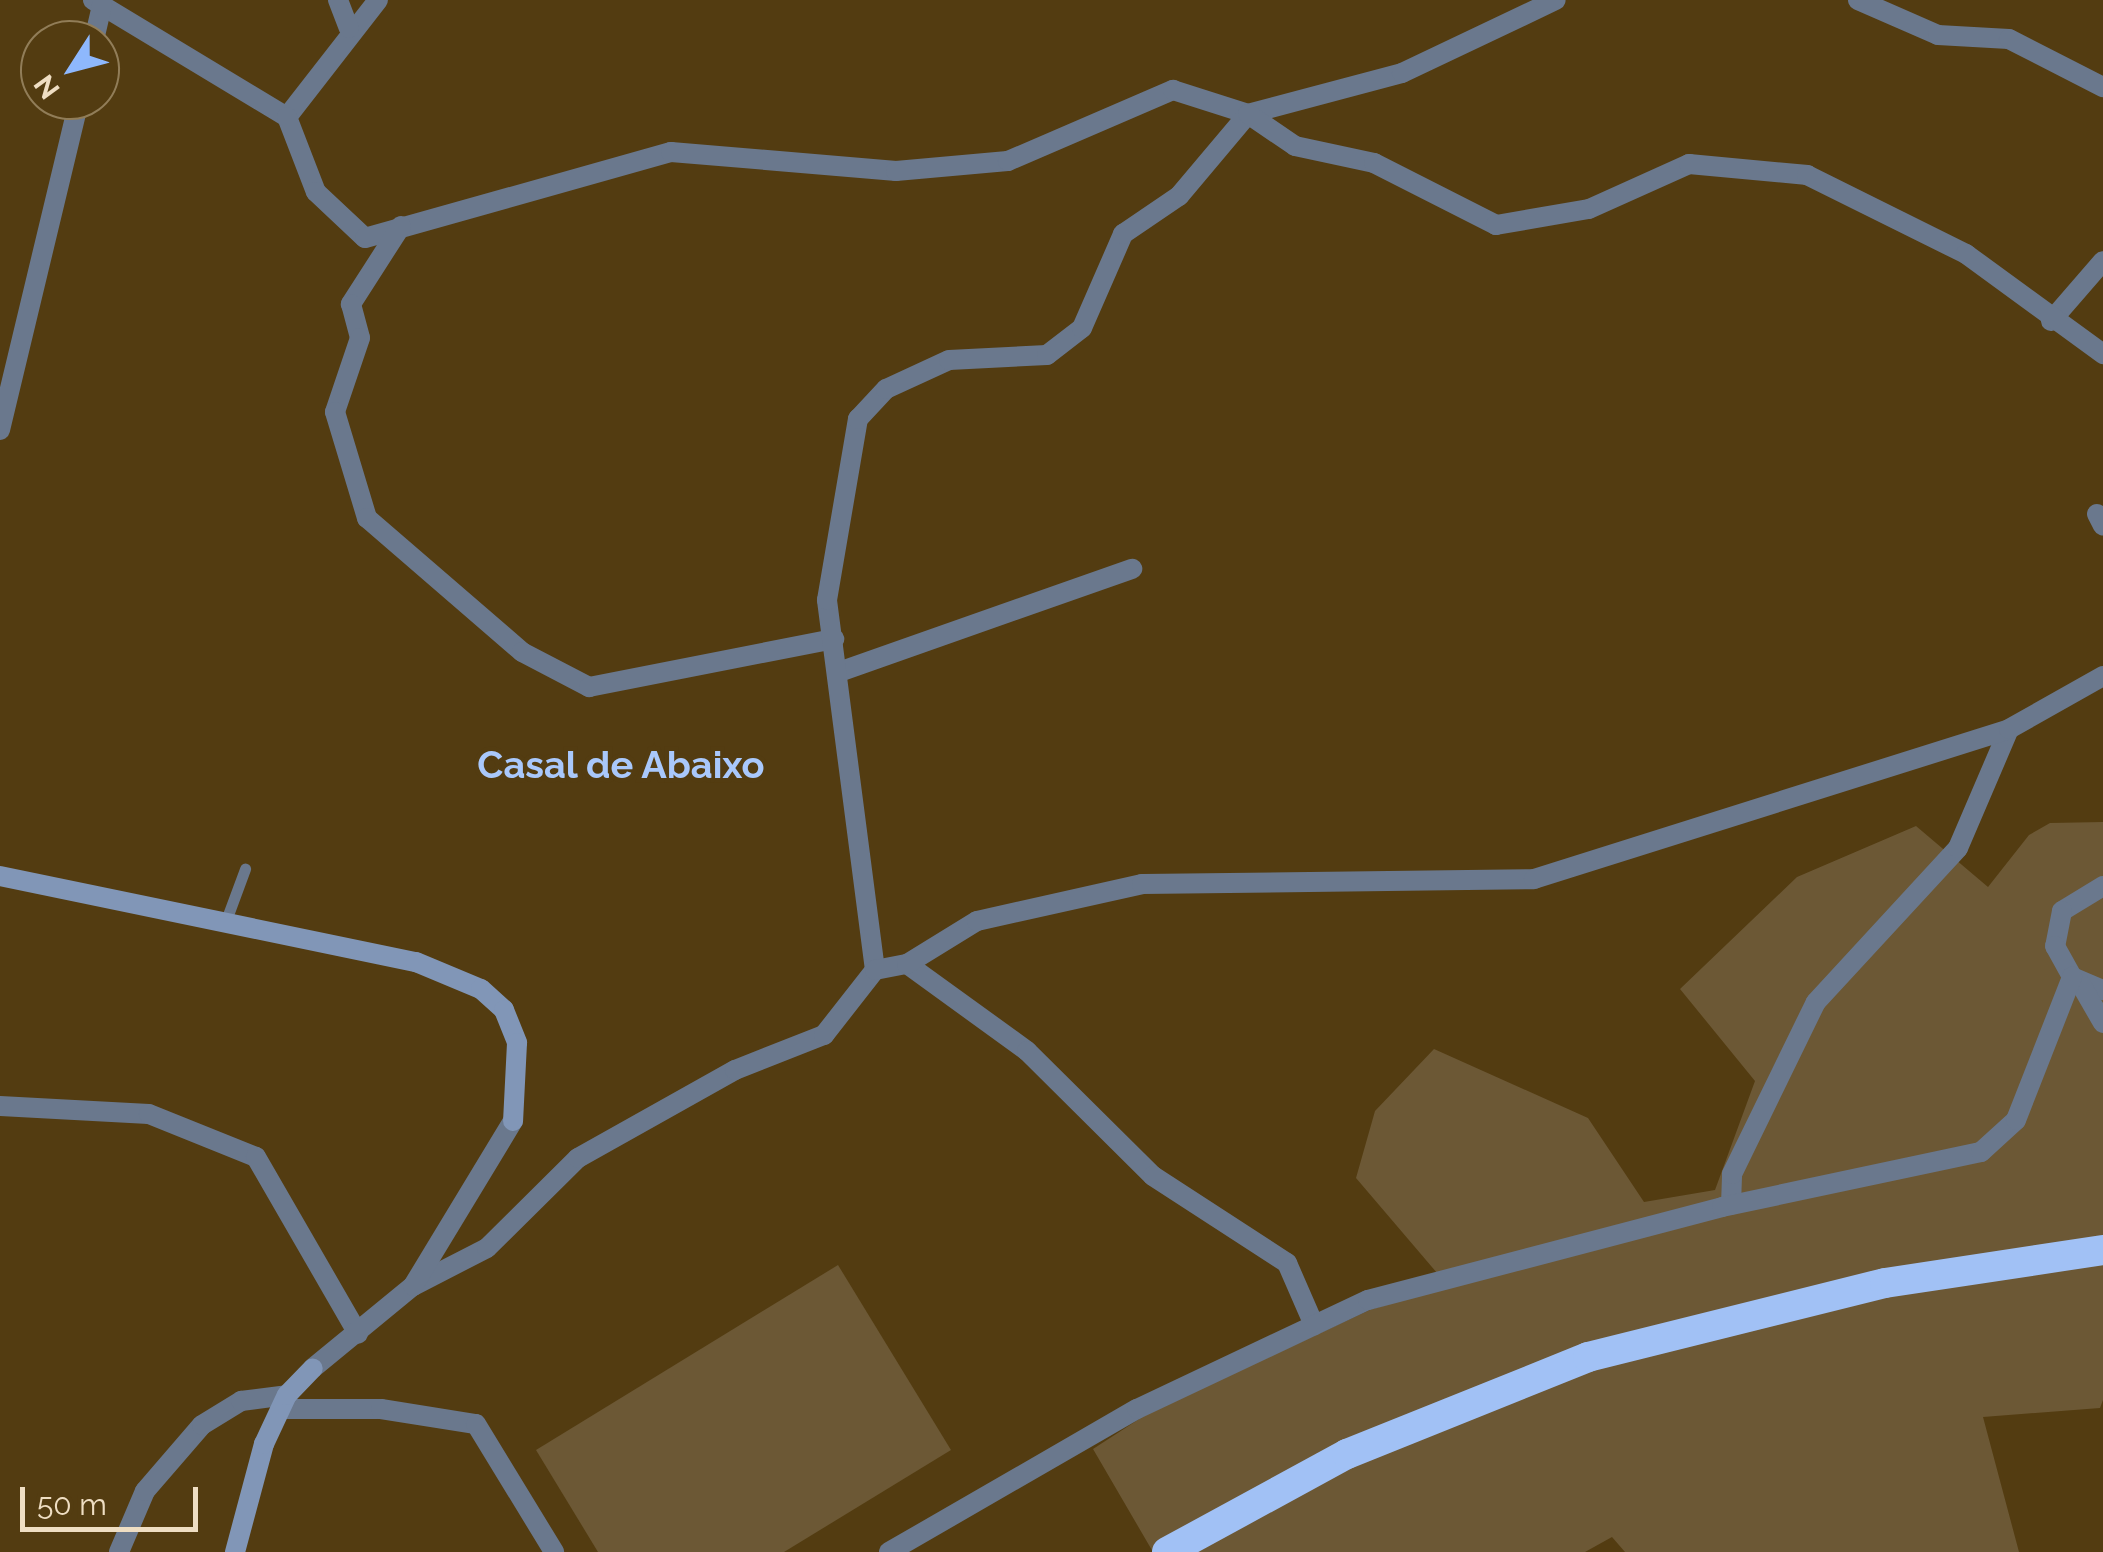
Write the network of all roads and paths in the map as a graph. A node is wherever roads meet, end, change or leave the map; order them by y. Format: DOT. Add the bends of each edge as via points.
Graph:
graph roads {
  1 [pos="338,0"];
  2 [pos="378,0"];
  3 [pos="1556,0"];
  4 [pos="1858,0"];
  5 [pos="97,2"];
  6 [pos="348,28"];
  7 [pos="2103,86"];
  8 [pos="1248,114"];
  9 [pos="287,117"];
  10 [pos="74,120"];
  11 [pos="401,226"];
  12 [pos="2103,261"];
  13 [pos="2051,321"];
  14 [pos="2103,354"];
  15 [pos="0,430"];
  16 [pos="1132,569"];
  17 [pos="834,639"];
  18 [pos="839,672"];
  19 [pos="2103,676"];
  20 [pos="2009,729"];
  21 [pos="244,869"];
  22 [pos="0,876"];
  23 [pos="2103,886"];
  24 [pos="226,923"];
  25 [pos="907,964"];
  26 [pos="875,970"];
  27 [pos="2076,980"];
  28 [pos="2103,990"];
  29 [pos="2103,1022"];
  30 [pos="0,1106"];
  31 [pos="1731,1206"];
  32 [pos="2103,1250"];
  33 [pos="2103,1262"];
  34 [pos="1992,1267"];
  35 [pos="413,1286"];
  36 [pos="1314,1325"];
  37 [pos="358,1334"];
  38 [pos="284,1401"];
  39 [pos="119,1552"];
  40 [pos="235,1552"];
  41 [pos="554,1552"];
  42 [pos="889,1552"];
  43 [pos="1167,1552"];
  1 -- 6 [label="street"];
  2 -- 6 [label="street"];
  3 -- 8 [label="street" via="1402,73"];
  4 -- 7 [label="street" via="1938,34 2009,39"];
  5 -- 9 [label="street"];
  6 -- 9 [label="street"];
  8 -- 11 [label="street" via="1173,90 1008,161 896,171 671,152"];
  8 -- 13 [label="street" via="1296,146 1374,163 1496,225 1589,208 1689,164 1807,174 1966,254"];
  8 -- 17 [label="street" via="1179,196 1122,234 1082,328 1047,356 948,360 886,389 858,420 827,600"];
  9 -- 11 [label="street" via="316,192 365,238"];
  10 -- 15 [label="street"];
  11 -- 17 [label="street" via="352,304 360,338 335,412 367,518 522,652 589,686"];
  12 -- 13 [label="street"];
  13 -- 14 [label="street"];
  16 -- 18 [label="street"];
  17 -- 18 [label="street"];
  18 -- 26 [label="street"];
  19 -- 20 [label="street"];
  20 -- 25 [label="street" via="1534,879 1142,884 977,921"];
  20 -- 31 [label="street" via="1958,848 1816,1002 1732,1174"];
  21 -- 24 [label="lane"];
  22 -- 24 [label="street"];
  23 -- 27 [label="street" via="2073,898 2056,928"];
  24 -- 35 [label="street" via="416,962 481,988 516,1043 513,1121"];
  25 -- 26 [label="street"];
  25 -- 36 [label="street" via="1028,1051 1152,1176 1287,1263"];
  26 -- 35 [label="street" via="824,1035 736,1070 578,1158 488,1248"];
  27 -- 28 [label="street"];
  27 -- 29 [label="street"];
  27 -- 31 [label="street" via="2016,1120 1981,1152"];
  30 -- 37 [label="street" via="149,1114 256,1156"];
  31 -- 36 [label="street" via="1498,1262"];
  32 -- 34 [label="highway"];
  33 -- 34 [label="highway"];
  34 -- 43 [label="highway" via="1744,1314 1588,1357 1252,1500"];
  35 -- 37 [label="street"];
  36 -- 42 [label="street" via="1137,1409"];
  37 -- 38 [label="street"];
  38 -- 39 [label="street" via="241,1401 202,1425 144,1491"];
  38 -- 40 [label="street"];
  38 -- 41 [label="street" via="476,1424"];
}
